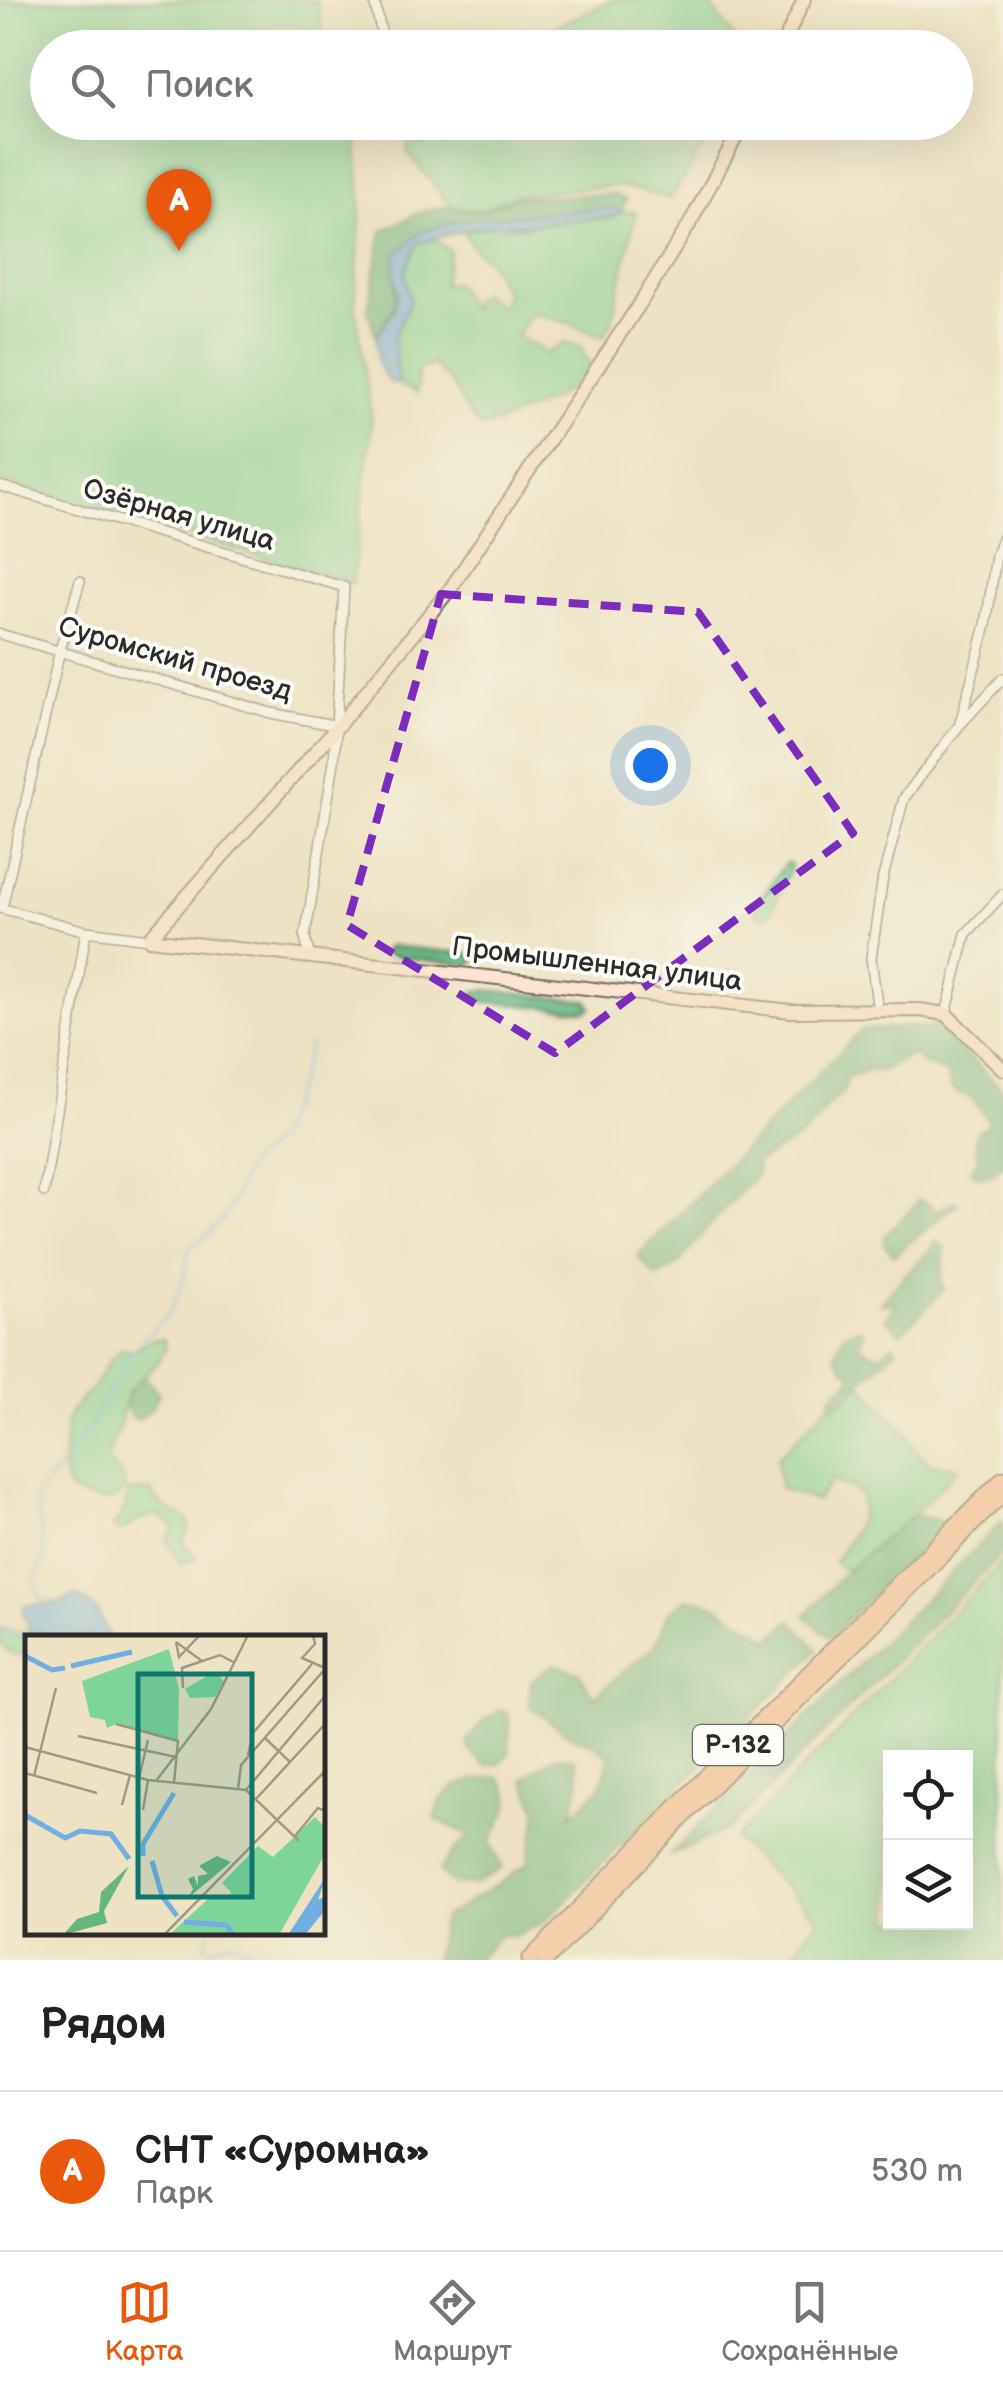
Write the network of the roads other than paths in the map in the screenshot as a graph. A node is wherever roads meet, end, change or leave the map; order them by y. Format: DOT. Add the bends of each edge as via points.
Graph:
graph roads {
  1 [pos="374,0"];
  2 [pos="804,0"];
  3 [pos="381,30"];
  4 [pos="790,30"];
  5 [pos="734,140"];
  6 [pos="0,486"];
  7 [pos="1003,536"];
  8 [pos="80,582"];
  9 [pos="0,634"];
  10 [pos="60,650"];
  11 [pos="1003,678"];
  12 [pos="338,726"];
  13 [pos="958,727"];
  14 [pos="1003,894"];
  15 [pos="1,908"];
  16 [pos="86,931"];
  17 [pos="149,938"];
  18 [pos="310,958"];
  19 [pos="878,1012"];
  20 [pos="946,1014"];
  21 [pos="1003,1069"];
  22 [pos="44,1192"];
  23 [pos="1003,1479"];
  24 [pos="1003,1494"];
  25 [pos="952,1537"];
  26 [pos="530,1960"];
  27 [pos="546,1960"];
  1 -- 3 [label="street"];
  2 -- 4 [label="street"];
  5 -- 12 [label="street" via="637,308 451,588"];
  6 -- 12 [label="street, Озёрная улица" via="344,587"];
  7 -- 13 [label="street"];
  8 -- 10 [label="street"];
  9 -- 10 [label="street, Суромский проезд"];
  10 -- 12 [label="street, Суромский проезд" via="271,713"];
  10 -- 15 [label="street"];
  11 -- 13 [label="street"];
  12 -- 17 [label="street"];
  12 -- 18 [label="street" via="305,936"];
  13 -- 19 [label="street" via="904,798 871,958"];
  14 -- 20 [label="street" via="966,934"];
  15 -- 16 [label="street"];
  16 -- 17 [label="street"];
  16 -- 22 [label="street"];
  17 -- 18 [label="street, Промышленная улица"];
  18 -- 19 [label="street, Промышленная улица" via="791,1011"];
  19 -- 20 [label="street, Промышленная улица"];
  20 -- 21 [label="street"];
  23 -- 25 [label="highway, Р-132"];
  24 -- 25 [label="highway, Р-132"];
  25 -- 26 [label="highway, Р-132"];
  25 -- 27 [label="highway, Р-132"];
}
